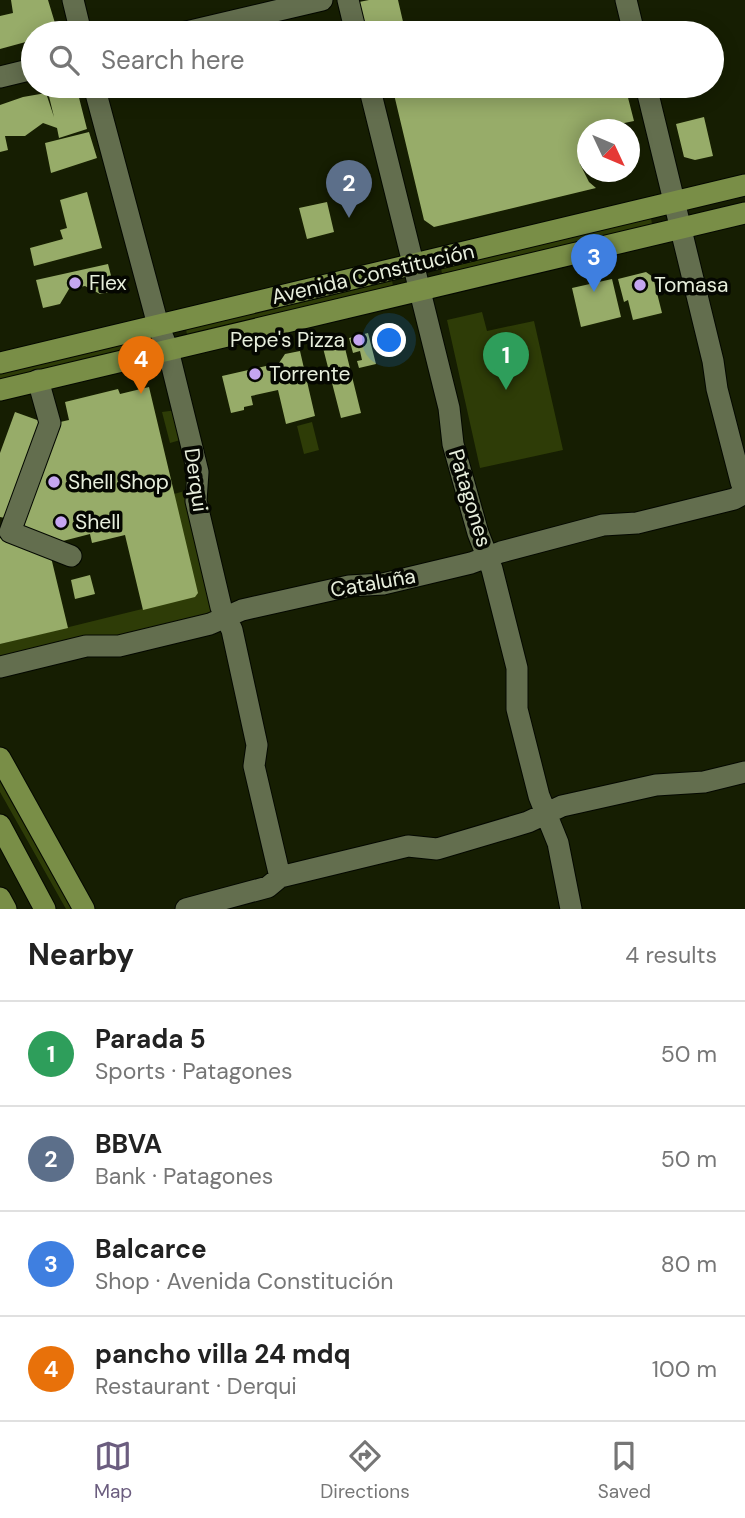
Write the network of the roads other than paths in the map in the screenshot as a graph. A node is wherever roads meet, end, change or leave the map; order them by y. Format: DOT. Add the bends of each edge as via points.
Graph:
graph roads {
  1 [pos="73,0"];
  2 [pos="322,0"];
  3 [pos="348,0"];
  4 [pos="626,0"];
  5 [pos="78,21"];
  6 [pos="233,21"];
  7 [pos="353,21"];
  8 [pos="631,21"];
  9 [pos="21,72"];
  10 [pos="0,77"];
  11 [pos="97,98"];
  12 [pos="372,98"];
  13 [pos="649,98"];
  14 [pos="745,185"];
  15 [pos="673,202"];
  16 [pos="745,213"];
  17 [pos="680,228"];
  18 [pos="413,264"];
  19 [pos="420,290"];
  20 [pos="158,325"];
  21 [pos="168,350"];
  22 [pos="0,363"];
  23 [pos="38,380"];
  24 [pos="0,390"];
  25 [pos="745,493"];
  26 [pos="9,508"];
  27 [pos="71,556"];
  28 [pos="488,556"];
  29 [pos="226,617"];
  30 [pos="0,667"];
  31 [pos="0,758"];
  32 [pos="745,772"];
  33 [pos="547,813"];
  34 [pos="0,825"];
  35 [pos="280,877"];
  36 [pos="0,898"];
  37 [pos="6,909"];
  38 [pos="46,909"];
  39 [pos="84,909"];
  40 [pos="186,909"];
  41 [pos="571,909"];
  1 -- 5 [label="street"];
  2 -- 6 [label="street"];
  3 -- 7 [label="street"];
  4 -- 8 [label="street"];
  9 -- 10 [label="street"];
  11 -- 20 [label="street, Derqui"];
  12 -- 18 [label="street, Patagones"];
  13 -- 15 [label="street"];
  14 -- 15 [label="main road, Avenida Constitución"];
  15 -- 17 [label="street"];
  15 -- 18 [label="main road, Avenida Constitución"];
  16 -- 17 [label="main road, Avenida Constitución"];
  17 -- 19 [label="main road, Avenida Constitución"];
  17 -- 25 [label="street"];
  18 -- 19 [label="street, Patagones"];
  18 -- 20 [label="main road, Avenida Constitución"];
  19 -- 21 [label="main road, Avenida Constitución"];
  19 -- 28 [label="street, Patagones" via="449,408 453,444"];
  20 -- 21 [label="street, Derqui"];
  20 -- 22 [label="main road, Avenida Constitución"];
  21 -- 23 [label="main road, Avenida Constitución"];
  21 -- 29 [label="street, Derqui" via="198,472 196,501"];
  23 -- 24 [label="main road, Avenida Constitución"];
  23 -- 26 [label="street" via="50,423"];
  25 -- 28 [label="street, Cataluña"];
  26 -- 27 [label="street" via="10,532"];
  28 -- 29 [label="street, Cataluña"];
  28 -- 33 [label="street, Patagones" via="517,668 517,709"];
  29 -- 30 [label="street, Cataluña" via="119,646 86,646"];
  29 -- 35 [label="street, Derqui" via="257,745 254,766"];
  31 -- 39 [label="main road"];
  32 -- 33 [label="street" via="704,782 656,785"];
  33 -- 35 [label="street" via="438,849 408,846"];
  33 -- 41 [label="street, Patagones"];
  34 -- 38 [label="main road"];
  35 -- 40 [label="street" via="268,887"];
  36 -- 37 [label="main road"];
}
